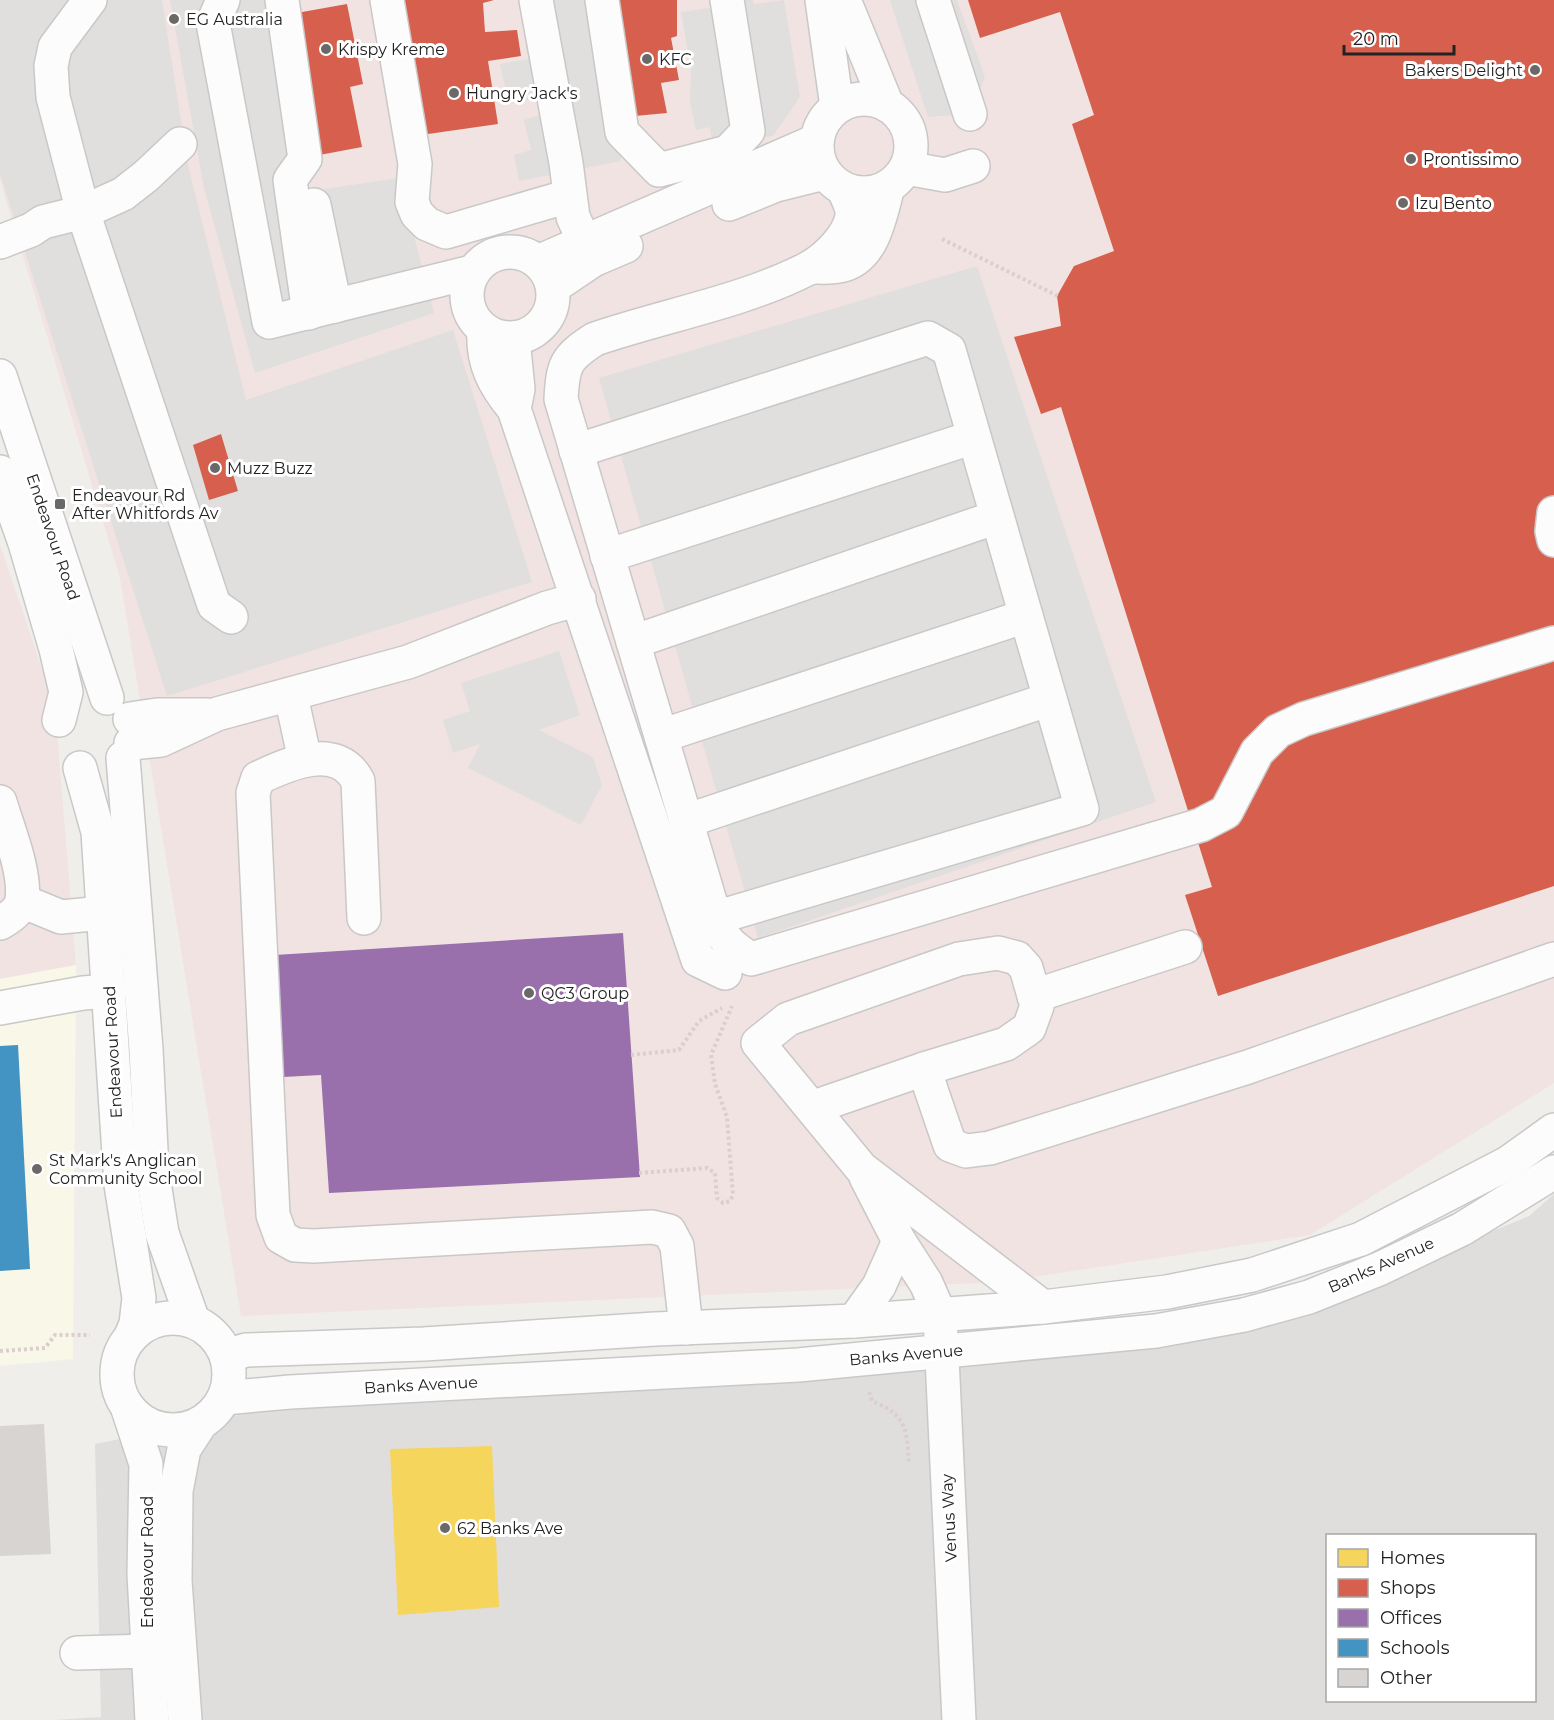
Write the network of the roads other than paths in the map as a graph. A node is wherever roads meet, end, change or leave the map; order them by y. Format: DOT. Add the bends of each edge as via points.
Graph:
graph roads {
  1 [pos="90,0"];
  2 [pos="223,0"];
  3 [pos="282,0"];
  4 [pos="387,0"];
  5 [pos="536,0"];
  6 [pos="602,0"];
  7 [pos="727,0"];
  8 [pos="822,0"];
  9 [pos="844,0"];
  10 [pos="933,0"];
  11 [pos="887,105"];
  12 [pos="837,107"];
  13 [pos="970,114"];
  14 [pos="816,141"];
  15 [pos="180,144"];
  16 [pos="973,166"];
  17 [pos="897,177"];
  18 [pos="834,181"];
  19 [pos="569,196"];
  20 [pos="83,212"];
  21 [pos="0,221"];
  22 [pos="43,222"];
  23 [pos="0,242"];
  24 [pos="588,251"];
  25 [pos="811,267"];
  26 [pos="546,274"];
  27 [pos="461,280"];
  28 [pos="322,309"];
  29 [pos="499,334"];
  30 [pos="0,376"];
  31 [pos="974,437"];
  32 [pos="576,451"];
  33 [pos="0,471"];
  34 [pos="1554,513"];
  35 [pos="998,517"];
  36 [pos="1554,540"];
  37 [pos="608,556"];
  38 [pos="579,599"];
  39 [pos="1026,616"];
  40 [pos="231,617"];
  41 [pos="633,642"];
  42 [pos="1554,643"];
  43 [pos="291,696"];
  44 [pos="1050,699"];
  45 [pos="59,720"];
  46 [pos="123,730"];
  47 [pos="661,736"];
  48 [pos="305,760"];
  49 [pos="80,768"];
  50 [pos="0,802"];
  51 [pos="686,821"];
  52 [pos="135,910"];
  53 [pos="11,912"];
  54 [pos="103,913"];
  55 [pos="364,918"];
  56 [pos="715,918"];
  57 [pos="1185,947"];
  58 [pos="1554,959"];
  59 [pos="725,973"];
  60 [pos="110,991"];
  61 [pos="1034,996"];
  62 [pos="0,1008"];
  63 [pos="924,1068"];
  64 [pos="814,1107"];
  65 [pos="1554,1130"];
  66 [pos="861,1168"];
  67 [pos="1554,1172"];
  68 [pos="899,1241"];
  69 [pos="1043,1307"];
  70 [pos="940,1315"];
  71 [pos="193,1321"];
  72 [pos="854,1321"];
  73 [pos="686,1328"];
  74 [pos="131,1336"];
  75 [pos="943,1351"];
  76 [pos="227,1356"];
  77 [pos="224,1398"];
  78 [pos="127,1406"];
  79 [pos="201,1423"];
  80 [pos="148,1651"];
  81 [pos="77,1653"];
  82 [pos="152,1720"];
  83 [pos="185,1720"];
  84 [pos="959,1720"];
  1 -- 20 [label="street" via="55,47 51,66 53,97"];
  2 -- 28 [label="street" via="213,22 269,322"];
  3 -- 28 [label="street"];
  4 -- 19 [label="street" via="415,164 412,202 417,214 427,224 446,232"];
  5 -- 19 [label="street"];
  6 -- 7 [label="street" via="622,132 660,170 728,152 748,131"];
  8 -- 12 [label="street"];
  9 -- 11 [label="street"];
  10 -- 13 [label="street"];
  11 -- 12 [label="street" via="862,99"];
  11 -- 17 [label="street" via="905,122 909,133 911,151"];
  12 -- 14 [label="street" via="826,116"];
  14 -- 18 [label="street" via="819,163"];
  14 -- 24 [label="street" via="691,197"];
  15 -- 20 [label="street" via="123,194"];
  16 -- 17 [label="street" via="945,175"];
  17 -- 18 [label="street" via="867,194"];
  17 -- 25 [label="street" via="866,250 856,260 840,266"];
  18 -- 24 [label="street" via="776,185"];
  18 -- 25 [label="street" via="852,212 847,231"];
  19 -- 24 [label="street"];
  20 -- 22 [label="street"];
  20 -- 40 [label="street" via="214,605"];
  21 -- 22 [label="street" via="26,216"];
  22 -- 23 [label="street"];
  24 -- 26 [label="street"];
  25 -- 32 [label="street" via="759,289 595,339 572,353 563,374 561,399"];
  26 -- 27 [label="street" via="515,252 503,252 490,255"];
  26 -- 29 [label="street" via="553,299 544,322 525,336"];
  27 -- 28 [label="street"];
  27 -- 29 [label="street" via="469,312"];
  29 -- 38 [label="street" via="518,389 514,409"];
  30 -- 46 [label="street, Endeavour Road"];
  31 -- 32 [label="street" via="949,350 928,338"];
  31 -- 35 [label="street"];
  31 -- 37 [label="street"];
  32 -- 37 [label="street"];
  33 -- 45 [label="street, Endeavour Road" via="56,649 66,692"];
  34 -- 36 [label="street"];
  35 -- 39 [label="street"];
  35 -- 41 [label="street"];
  37 -- 41 [label="street"];
  38 -- 43 [label="street" via="408,662"];
  38 -- 59 [label="street" via="698,960"];
  39 -- 44 [label="street"];
  39 -- 47 [label="street"];
  41 -- 47 [label="street"];
  42 -- 56 [label="street" via="1304,719 1278,731 1257,752 1226,812 1202,825 751,959 731,947"];
  43 -- 46 [label="street" via="217,714 157,715"];
  43 -- 48 [label="street"];
  44 -- 51 [label="street"];
  44 -- 56 [label="street" via="1082,809"];
  45 -- 46 [label="street" via="78,699 93,696"];
  45 -- 49 [label="street" via="60,748"];
  46 -- 49 [label="street" via="106,769"];
  46 -- 52 [label="street, Endeavour Road"];
  47 -- 51 [label="street"];
  48 -- 55 [label="street" via="333,759 350,766 358,781"];
  48 -- 73 [label="street" via="258,778 252,794 273,1215 281,1237 295,1245 314,1246 652,1227 669,1231 677,1246"];
  49 -- 54 [label="street, Endeavour Road" via="98,832"];
  50 -- 53 [label="street" via="21,877"];
  51 -- 56 [label="street"];
  52 -- 54 [label="street"];
  52 -- 71 [label="street, Endeavour Road" via="152,1170 162,1233"];
  53 -- 54 [label="street" via="61,916"];
  54 -- 60 [label="street, Endeavour Road"];
  57 -- 61 [label="street"];
  58 -- 63 [label="street" via="1248,1067 990,1148 966,1151 950,1144"];
  60 -- 62 [label="street"];
  60 -- 74 [label="street, Endeavour Road" via="121,1185 139,1298"];
  61 -- 63 [label="street" via="1037,1006 1029,1028 1006,1044"];
  61 -- 64 [label="street" via="1026,968 1017,958 998,953 959,959 788,1019 758,1043"];
  63 -- 64 [label="street"];
  64 -- 66 [label="street"];
  65 -- 69 [label="street, Banks Avenue" via="1508,1163 1361,1239 1252,1275 1167,1292"];
  66 -- 68 [label="street, Venus Way"];
  66 -- 69 [label="street"];
  67 -- 75 [label="street, Banks Avenue" via="1462,1229 1309,1297 1244,1315 1156,1331"];
  68 -- 70 [label="street, Venus Way" via="926,1283"];
  68 -- 72 [label="street" via="879,1286"];
  69 -- 70 [label="street, Banks Avenue"];
  70 -- 72 [label="street, Banks Avenue"];
  70 -- 75 [label="street, Venus Way"];
  71 -- 74 [label="street" via="174,1317 155,1320"];
  71 -- 76 [label="street" via="218,1339"];
  72 -- 73 [label="street, Banks Avenue"];
  73 -- 76 [label="street, Banks Avenue" via="246,1350"];
  74 -- 78 [label="street" via="121,1352 117,1371 119,1389"];
  75 -- 77 [label="street, Banks Avenue" via="798,1365"];
  75 -- 84 [label="street, Venus Way"];
  76 -- 77 [label="street" via="229,1382"];
  77 -- 79 [label="street"];
  78 -- 79 [label="street" via="141,1420 158,1428 180,1429"];
  78 -- 80 [label="street, Endeavour Road" via="146,1464 144,1574"];
  79 -- 83 [label="street, Endeavour Road" via="184,1449 176,1491 175,1581"];
  80 -- 81 [label="street"];
  80 -- 82 [label="street, Endeavour Road"];
}
